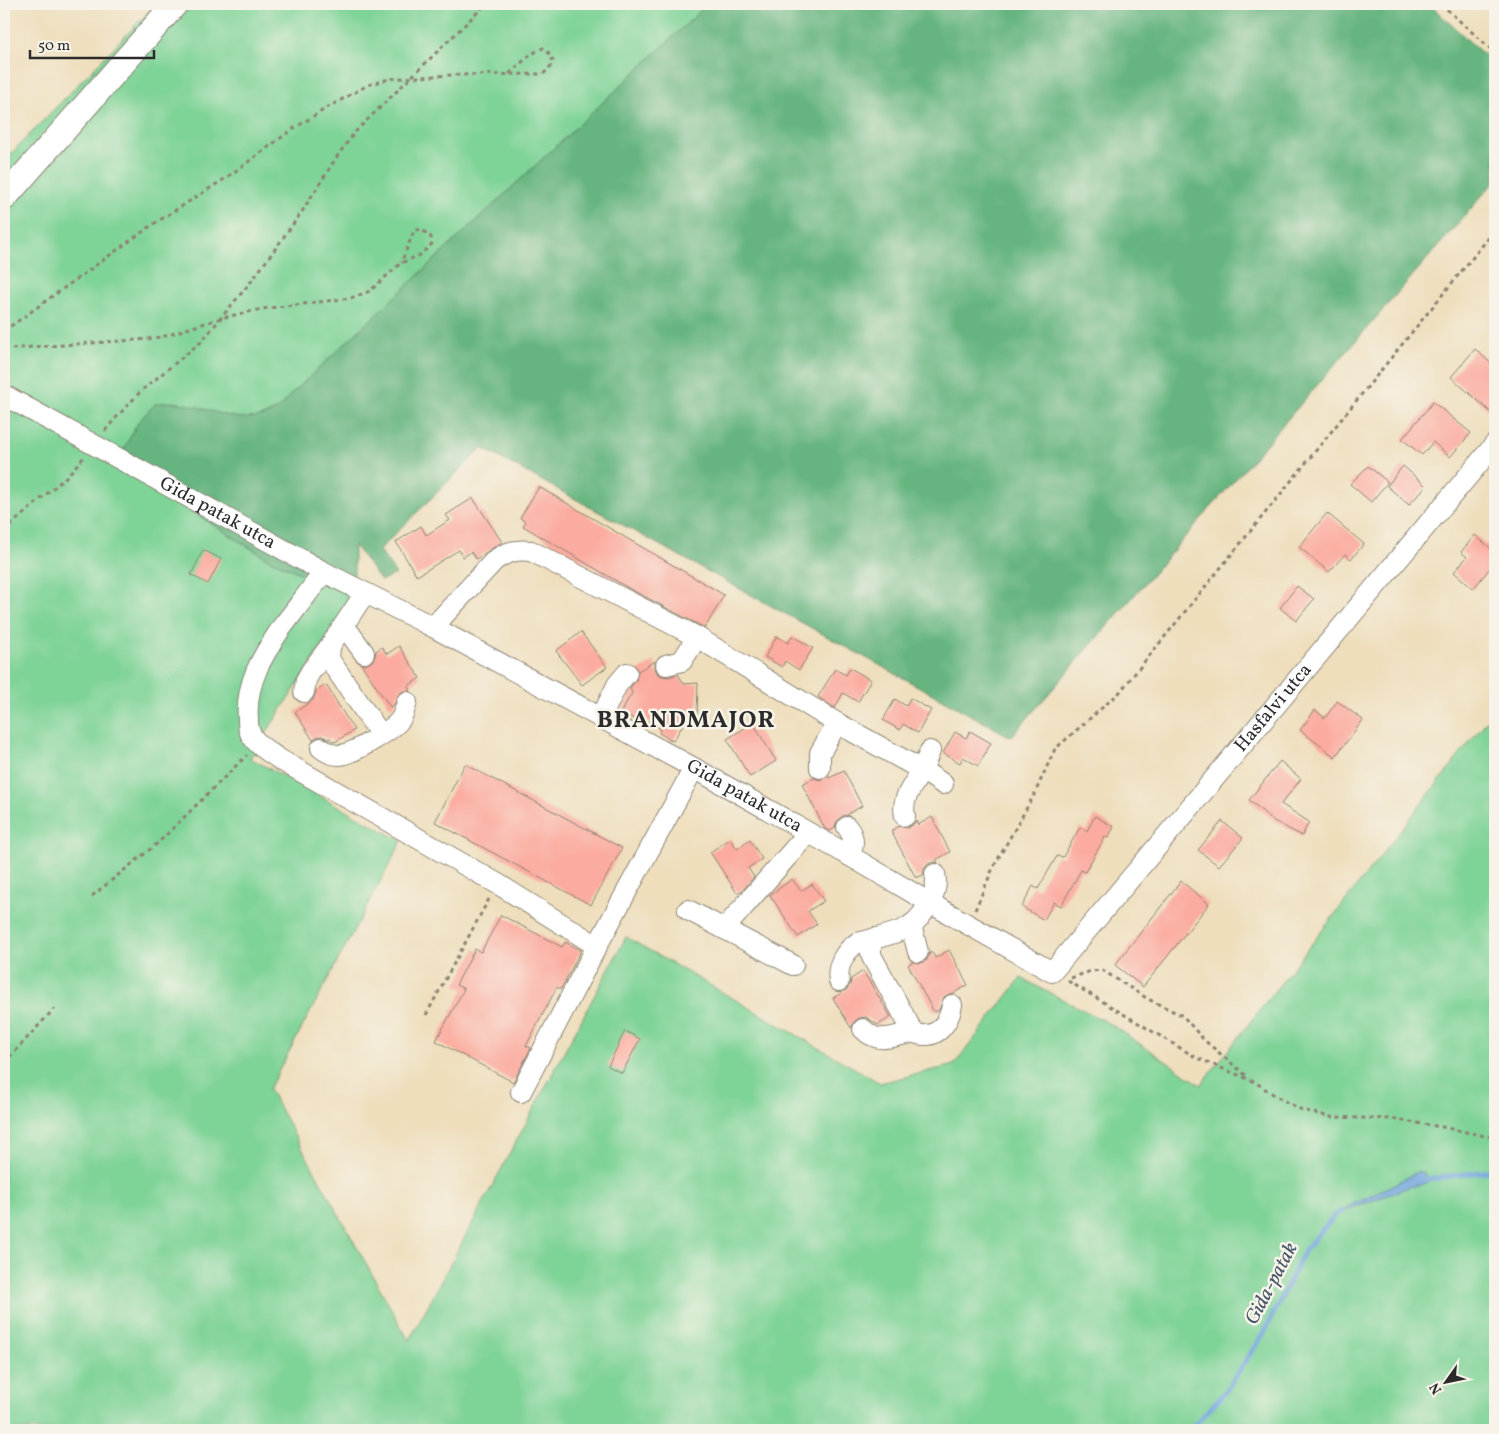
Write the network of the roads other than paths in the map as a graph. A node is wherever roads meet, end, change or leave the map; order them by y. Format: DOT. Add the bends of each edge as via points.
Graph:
graph roads {
  1 [pos="175,4"];
  2 [pos="4,198"];
  3 [pos="4,395"];
  4 [pos="1495,444"];
  5 [pos="324,572"];
  6 [pos="364,593"];
  7 [pos="344,624"];
  8 [pos="433,627"];
  9 [pos="697,637"];
  10 [pos="330,646"];
  11 [pos="364,653"];
  12 [pos="678,667"];
  13 [pos="627,673"];
  14 [pos="304,692"];
  15 [pos="406,702"];
  16 [pos="601,718"];
  17 [pos="838,724"];
  18 [pos="381,734"];
  19 [pos="321,748"];
  20 [pos="930,751"];
  21 [pos="694,768"];
  22 [pos="820,768"];
  23 [pos="922,770"];
  24 [pos="943,784"];
  25 [pos="906,816"];
  26 [pos="847,827"];
  27 [pos="808,833"];
  28 [pos="850,856"];
  29 [pos="935,874"];
  30 [pos="930,903"];
  31 [pos="688,910"];
  32 [pos="911,925"];
  33 [pos="724,929"];
  34 [pos="876,938"];
  35 [pos="597,946"];
  36 [pos="918,952"];
  37 [pos="793,965"];
  38 [pos="1052,972"];
  39 [pos="839,980"];
  40 [pos="952,1005"];
  41 [pos="863,1029"];
  42 [pos="913,1032"];
  43 [pos="521,1092"];
  1 -- 2 [label="main road"];
  3 -- 5 [label="street, Gida patak utca"];
  4 -- 38 [label="street, Hasfalvi utca"];
  5 -- 6 [label="street, Gida patak utca"];
  5 -- 35 [label="street" via="270,646 253,676 247,713 249,731 258,744 498,884"];
  6 -- 7 [label="street"];
  6 -- 8 [label="street, Gida patak utca"];
  7 -- 10 [label="street"];
  7 -- 11 [label="street"];
  8 -- 9 [label="street" via="495,560 506,553 522,550 531,551"];
  8 -- 16 [label="street, Gida patak utca"];
  9 -- 12 [label="street"];
  9 -- 17 [label="street"];
  10 -- 14 [label="street" via="306,680"];
  10 -- 18 [label="street" via="329,658"];
  13 -- 16 [label="street" via="617,685"];
  15 -- 18 [label="street" via="403,716"];
  16 -- 21 [label="street, Gida patak utca"];
  17 -- 22 [label="street" via="820,753"];
  17 -- 23 [label="street"];
  18 -- 19 [label="street" via="345,754 332,754"];
  20 -- 23 [label="street"];
  21 -- 27 [label="street, Gida patak utca"];
  21 -- 35 [label="street"];
  23 -- 24 [label="street"];
  23 -- 25 [label="street" via="906,796"];
  26 -- 28 [label="street" via="854,836"];
  27 -- 28 [label="street, Gida patak utca"];
  27 -- 33 [label="street"];
  28 -- 30 [label="street, Gida patak utca"];
  29 -- 30 [label="street" via="936,884"];
  30 -- 32 [label="street"];
  30 -- 38 [label="street, Gida patak utca"];
  31 -- 33 [label="street"];
  32 -- 34 [label="street"];
  32 -- 36 [label="street"];
  33 -- 37 [label="street"];
  34 -- 39 [label="street" via="857,943 849,949 839,970"];
  34 -- 42 [label="street" via="870,948 872,957"];
  35 -- 43 [label="street"];
  40 -- 42 [label="street" via="950,1016 936,1032 926,1036"];
  41 -- 42 [label="street" via="880,1039"];
}
